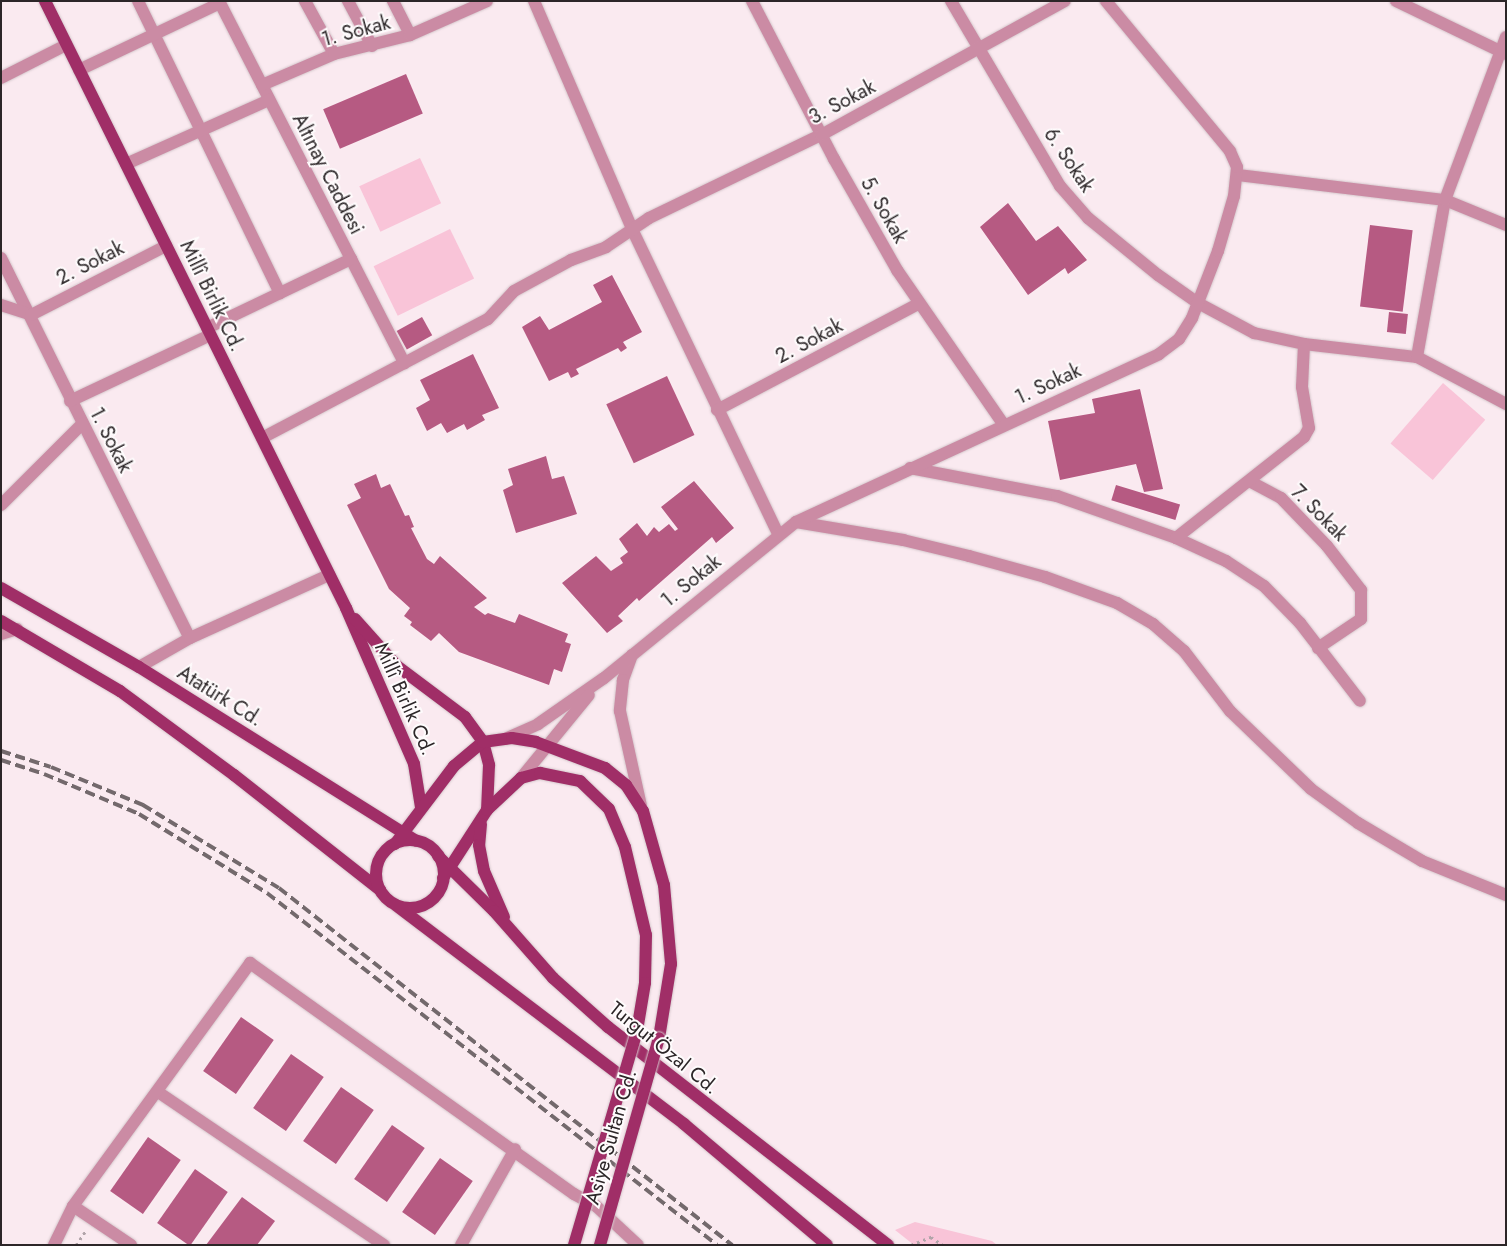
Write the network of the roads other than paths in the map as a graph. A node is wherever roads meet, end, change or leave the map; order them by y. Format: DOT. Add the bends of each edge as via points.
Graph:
graph roads {
  1 [pos="45,1"];
  2 [pos="138,1"];
  3 [pos="305,1"];
  4 [pos="348,1"];
  5 [pos="393,1"];
  6 [pos="487,1"];
  7 [pos="534,1"];
  8 [pos="752,1"];
  9 [pos="951,1"];
  10 [pos="1065,1"];
  11 [pos="1106,1"];
  12 [pos="1396,1"];
  13 [pos="220,2"];
  14 [pos="154,34"];
  15 [pos="410,35"];
  16 [pos="1506,37"];
  17 [pos="66,45"];
  18 [pos="372,46"];
  19 [pos="979,50"];
  20 [pos="1503,53"];
  21 [pos="334,54"];
  22 [pos="79,70"];
  23 [pos="1,78"];
  24 [pos="262,85"];
  25 [pos="270,100"];
  26 [pos="201,130"];
  27 [pos="821,135"];
  28 [pos="126,164"];
  29 [pos="1238,175"];
  30 [pos="1445,200"];
  31 [pos="1506,226"];
  32 [pos="632,229"];
  33 [pos="166,246"];
  34 [pos="1,258"];
  35 [pos="351,259"];
  36 [pos="280,292"];
  37 [pos="1198,303"];
  38 [pos="918,304"];
  39 [pos="1,305"];
  40 [pos="31,315"];
  41 [pos="209,331"];
  42 [pos="1304,344"];
  43 [pos="1417,357"];
  44 [pos="404,363"];
  45 [pos="70,401"];
  46 [pos="1506,404"];
  47 [pos="717,410"];
  48 [pos="82,424"];
  49 [pos="1004,425"];
  50 [pos="262,438"];
  51 [pos="910,468"];
  52 [pos="1251,482"];
  53 [pos="1,505"];
  54 [pos="796,522"];
  55 [pos="778,534"];
  56 [pos="1176,538"];
  57 [pos="330,575"];
  58 [pos="1,588"];
  59 [pos="346,608"];
  60 [pos="1,621"];
  61 [pos="17,629"];
  62 [pos="1,634"];
  63 [pos="190,638"];
  64 [pos="1318,648"];
  65 [pos="634,653"];
  66 [pos="139,667"];
  67 [pos="604,678"];
  68 [pos="1360,701"];
  69 [pos="538,724"];
  70 [pos="505,739"];
  71 [pos="483,742"];
  72 [pos="541,743"];
  73 [pos="538,756"];
  74 [pos="553,774"];
  75 [pos="521,778"];
  76 [pos="422,807"];
  77 [pos="643,810"];
  78 [pos="484,815"];
  79 [pos="403,833"];
  80 [pos="416,841"];
  81 [pos="395,844"];
  82 [pos="447,872"];
  83 [pos="380,890"];
  84 [pos="1506,895"];
  85 [pos="397,906"];
  86 [pos="511,930"];
  87 [pos="158,1092"];
  88 [pos="515,1149"];
  89 [pos="73,1206"];
  90 [pos="54,1245"];
  91 [pos="131,1245"];
  92 [pos="384,1245"];
  93 [pos="461,1245"];
  94 [pos="574,1245"];
  95 [pos="600,1245"];
  96 [pos="638,1245"];
  97 [pos="827,1245"];
  98 [pos="888,1245"];
  1 -- 17 [label="main road, Millî Birlik Cd."];
  2 -- 14 [label="street"];
  3 -- 21 [label="street"];
  4 -- 18 [label="street"];
  5 -- 15 [label="street"];
  6 -- 15 [label="street, 1. Sokak"];
  7 -- 32 [label="street"];
  8 -- 27 [label="street, 5. Sokak"];
  9 -- 19 [label="street, 6. Sokak"];
  10 -- 19 [label="street, 3. Sokak"];
  11 -- 29 [label="street" via="1230,150"];
  12 -- 20 [label="street"];
  13 -- 14 [label="street"];
  13 -- 24 [label="street, Altınay Caddesi"];
  14 -- 22 [label="street"];
  14 -- 26 [label="street"];
  15 -- 18 [label="street, 1. Sokak"];
  16 -- 20 [label="street"];
  17 -- 22 [label="main road, Millî Birlik Cd."];
  17 -- 23 [label="street"];
  18 -- 21 [label="street, 1. Sokak"];
  19 -- 27 [label="street, 3. Sokak"];
  19 -- 37 [label="street, 6. Sokak" via="1045,163 1072,202 1134,257"];
  20 -- 30 [label="street"];
  21 -- 24 [label="street, 1. Sokak"];
  22 -- 28 [label="main road, Millî Birlik Cd."];
  24 -- 25 [label="street, Altınay Caddesi"];
  25 -- 26 [label="street"];
  25 -- 35 [label="street, Altınay Caddesi"];
  26 -- 28 [label="street"];
  26 -- 36 [label="street"];
  27 -- 32 [label="street, 3. Sokak"];
  27 -- 38 [label="street, 5. Sokak"];
  28 -- 33 [label="main road, Millî Birlik Cd."];
  29 -- 30 [label="street"];
  29 -- 37 [label="street, 1. Sokak" via="1225,227"];
  30 -- 31 [label="street"];
  30 -- 43 [label="street"];
  32 -- 44 [label="street, 3. Sokak" via="606,247 570,260 514,291 488,319"];
  32 -- 47 [label="street"];
  33 -- 40 [label="street, 2. Sokak"];
  33 -- 41 [label="main road, Millî Birlik Cd."];
  34 -- 40 [label="street, 1. Sokak"];
  35 -- 36 [label="street"];
  35 -- 44 [label="street, Altınay Caddesi"];
  36 -- 41 [label="street"];
  37 -- 42 [label="street, 6. Sokak" via="1254,333"];
  37 -- 49 [label="street, 1. Sokak" via="1179,339 1159,354"];
  38 -- 47 [label="street, 2. Sokak"];
  38 -- 49 [label="street, 5. Sokak"];
  39 -- 40 [label="street"];
  40 -- 45 [label="street, 1. Sokak"];
  41 -- 45 [label="street"];
  41 -- 50 [label="main road, Millî Birlik Cd."];
  42 -- 43 [label="street, 6. Sokak"];
  42 -- 52 [label="street" via="1302,388 1309,428 1304,437"];
  43 -- 46 [label="street"];
  44 -- 50 [label="street, 3. Sokak"];
  45 -- 48 [label="street, 1. Sokak"];
  47 -- 55 [label="street"];
  48 -- 53 [label="street"];
  48 -- 63 [label="street, 1. Sokak"];
  49 -- 51 [label="street, 1. Sokak"];
  50 -- 57 [label="main road, Millî Birlik Cd."];
  51 -- 54 [label="street, 1. Sokak"];
  51 -- 56 [label="street" via="1057,496"];
  52 -- 56 [label="street"];
  52 -- 64 [label="street, 7. Sokak" via="1281,498 1327,546 1361,590 1361,619"];
  54 -- 55 [label="street, 1. Sokak"];
  54 -- 84 [label="street" via="904,540 960,554 1045,577 1117,603 1154,624 1184,652 1230,711 1311,789 1422,861"];
  55 -- 65 [label="street, 1. Sokak"];
  56 -- 64 [label="street" via="1226,560 1264,586 1300,623"];
  57 -- 59 [label="main road, Millî Birlik Cd."];
  57 -- 63 [label="street"];
  58 -- 66 [label="main road, Atatürk Cd."];
  59 -- 71 [label="main road, Millî Birlik Cd." via="378,648 451,705 472,725"];
  59 -- 76 [label="main road, Millî Birlik Cd." via="414,764"];
  60 -- 61 [label="main road"];
  61 -- 62 [label="street"];
  61 -- 83 [label="main road" via="120,691 234,775"];
  63 -- 66 [label="street"];
  64 -- 68 [label="street"];
  65 -- 67 [label="street, 1. Sokak"];
  65 -- 77 [label="street" via="623,680 620,711"];
  66 -- 79 [label="main road, Atatürk Cd."];
  67 -- 69 [label="street"];
  67 -- 72 [label="street"];
  69 -- 70 [label="street"];
  69 -- 72 [label="street"];
  70 -- 71 [label="main road, Asiye Sultan Cd."];
  70 -- 72 [label="main road, Asiye Sultan Cd."];
  71 -- 76 [label="main road" via="454,766"];
  71 -- 78 [label="main road" via="489,765"];
  72 -- 73 [label="street"];
  72 -- 77 [label="main road, Asiye Sultan Cd." via="605,768 626,786"];
  73 -- 74 [label="street" via="542,766"];
  73 -- 75 [label="street"];
  74 -- 75 [label="main road, Asiye Sultan Cd."];
  74 -- 94 [label="main road, Asiye Sultan Cd., bridge" via="580,781 600,796 615,821 625,847 646,935 645,983 637,1031"];
  75 -- 78 [label="main road"];
  76 -- 79 [label="main road"];
  77 -- 95 [label="main road, Asiye Sultan Cd., bridge" via="657,854 670,927 669,988 659,1038"];
  78 -- 82 [label="main road"];
  78 -- 86 [label="main road" via="482,865"];
  79 -- 80 [label="main road, Atatürk Cd."];
  79 -- 81 [label="main road"];
  80 -- 81 [label="main road"];
  80 -- 82 [label="main road, Turgut Özal Cd." via="427,845"];
  81 -- 83 [label="main road" via="386,850 376,868"];
  82 -- 85 [label="main road" via="438,894 430,902 409,908"];
  82 -- 86 [label="main road, Turgut Özal Cd."];
  83 -- 85 [label="main road"];
  85 -- 97 [label="main road" via="684,1124"];
  86 -- 98 [label="main road, Turgut Özal Cd." via="554,978 608,1027"];
  87 -- 88 [label="street" via="250,963"];
  87 -- 89 [label="street"];
  87 -- 92 [label="street"];
  88 -- 93 [label="street"];
  88 -- 96 [label="street" via="574,1194 596,1206"];
  89 -- 90 [label="street"];
  89 -- 91 [label="street"];
}
